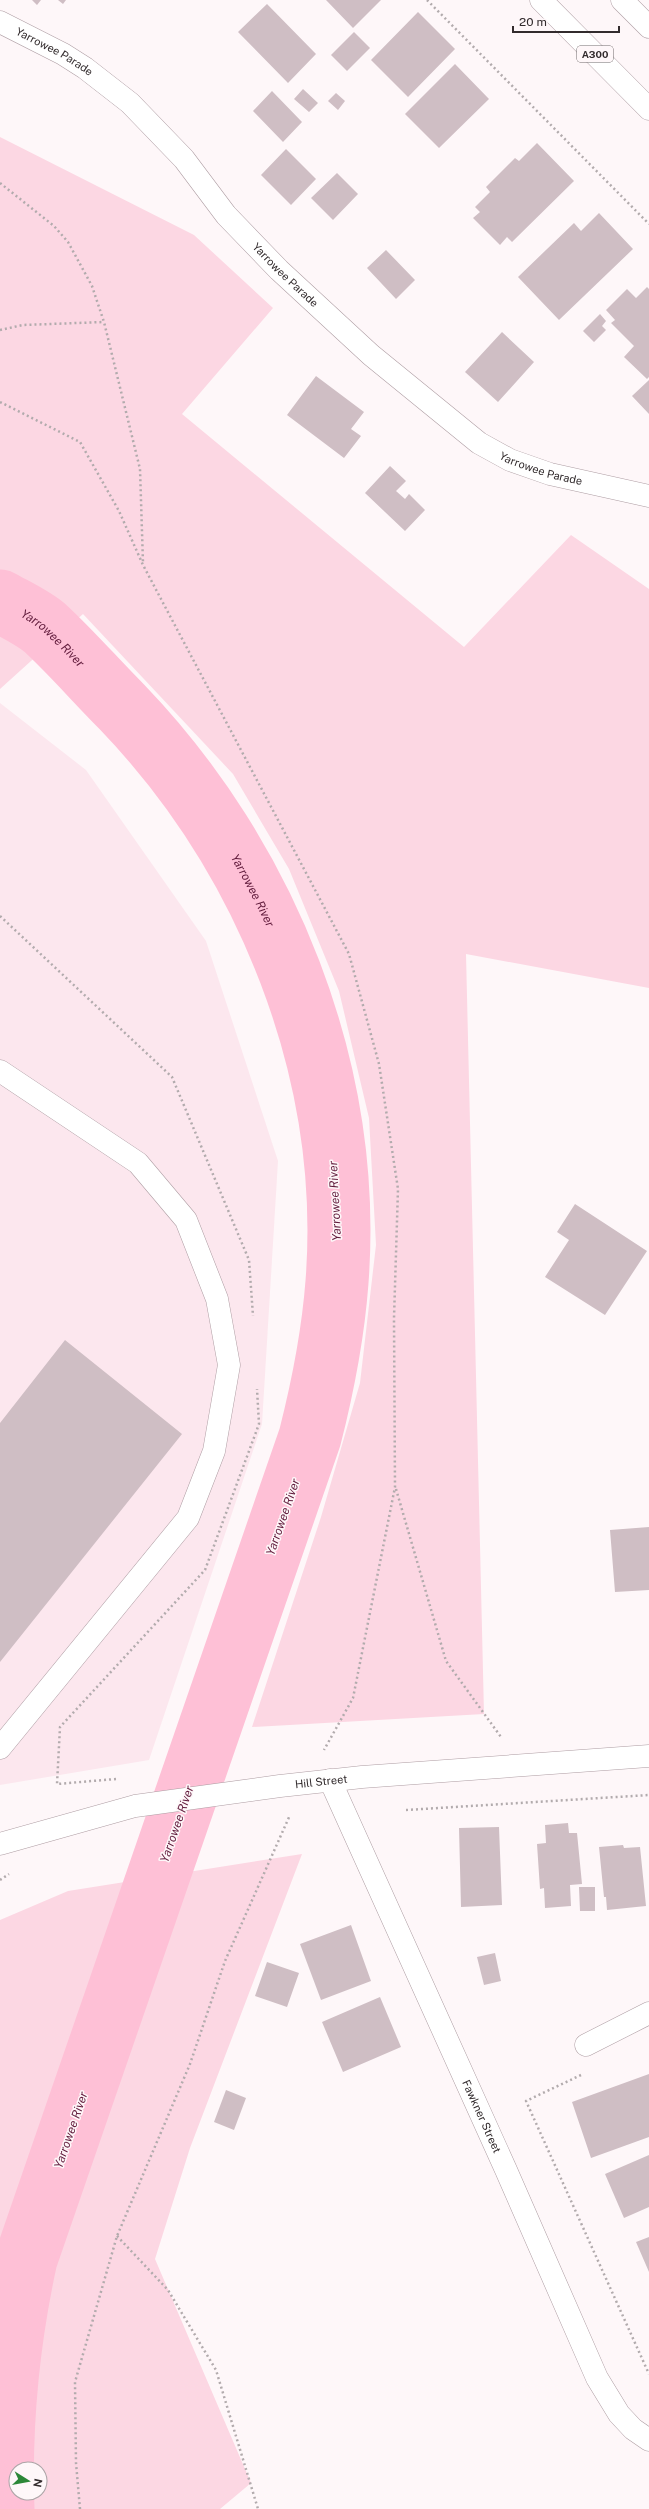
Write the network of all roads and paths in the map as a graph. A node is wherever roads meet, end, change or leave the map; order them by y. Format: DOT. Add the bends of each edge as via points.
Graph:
graph roads {
  1 [pos="427,0"];
  2 [pos="541,0"];
  3 [pos="622,0"];
  4 [pos="0,22"];
  5 [pos="649,27"];
  6 [pos="649,109"];
  7 [pos="0,183"];
  8 [pos="649,224"];
  9 [pos="104,322"];
  10 [pos="0,330"];
  11 [pos="0,402"];
  12 [pos="649,484"];
  13 [pos="600,485"];
  14 [pos="649,496"];
  15 [pos="143,564"];
  16 [pos="0,916"];
  17 [pos="0,1071"];
  18 [pos="253,1322"];
  19 [pos="257,1385"];
  20 [pos="395,1487"];
  21 [pos="0,1748"];
  22 [pos="322,1754"];
  23 [pos="649,1756"];
  24 [pos="521,1765"];
  25 [pos="117,1778"];
  26 [pos="330,1780"];
  27 [pos="649,1795"];
  28 [pos="406,1810"];
  29 [pos="282,1830"];
  30 [pos="0,1844"];
  31 [pos="649,2013"];
  32 [pos="586,2045"];
  33 [pos="526,2101"];
  34 [pos="117,2236"];
  35 [pos="649,2374"];
  36 [pos="649,2440"];
  37 [pos="80,2509"];
  38 [pos="258,2509"];
  1 -- 8 [label="path"];
  2 -- 6 [label="main road, A300"];
  3 -- 5 [label="main road"];
  4 -- 13 [label="main road, Yarrowee Parade" via="69,58 130,103 184,159 226,215 279,270 371,355 466,433 510,460 550,474"];
  7 -- 9 [label="path" via="42,216 68,242 92,286"];
  9 -- 10 [label="path" via="23,325"];
  9 -- 15 [label="path" via="140,469"];
  11 -- 15 [label="path" via="80,442 119,511"];
  12 -- 13 [label="main road, Yarrowee Parade"];
  13 -- 14 [label="main road, Yarrowee Parade"];
  15 -- 20 [label="path" via="349,954 379,1064 398,1188 394,1318"];
  16 -- 18 [label="path" via="172,1077 249,1260"];
  17 -- 21 [label="main road" via="138,1163 186,1220 217,1299 229,1365 214,1451 188,1518"];
  19 -- 25 [label="path" via="259,1424 205,1570 60,1726 57,1784"];
  20 -- 22 [label="path" via="353,1698"];
  20 -- 24 [label="path" via="446,1661"];
  23 -- 24 [label="main road, Hill Street"];
  24 -- 26 [label="main road, Hill Street"];
  26 -- 30 [label="main road, Hill Street" via="134,1806"];
  26 -- 36 [label="main road, Fawkner Street" via="597,2378 619,2414 633,2429"];
  27 -- 28 [label="path"];
  29 -- 34 [label="path" via="225,1961 190,2064"];
  31 -- 32 [label="main road"];
  33 -- 35 [label="path"];
  34 -- 37 [label="path" via="75,2382 76,2463"];
  34 -- 38 [label="path" via="168,2290 216,2370"];
}
